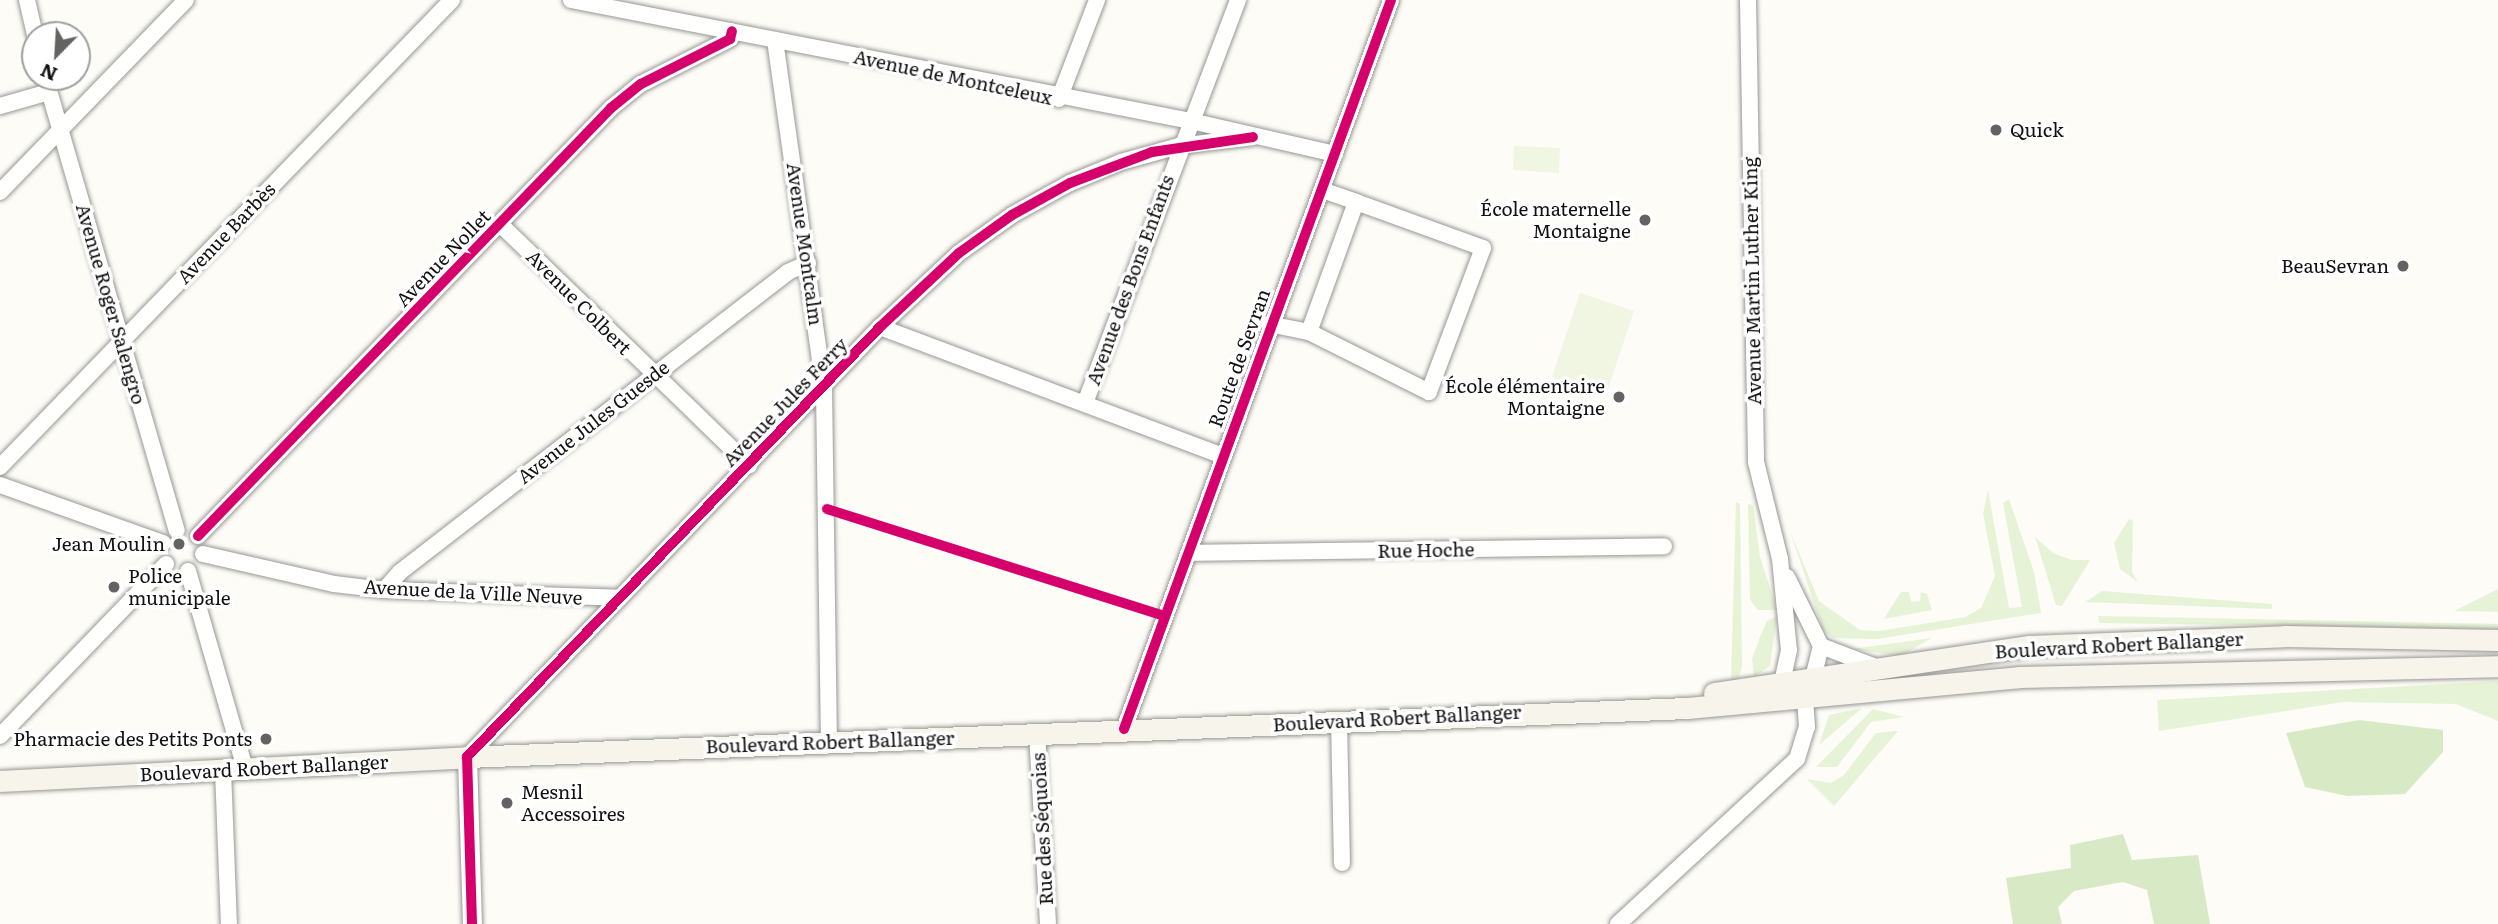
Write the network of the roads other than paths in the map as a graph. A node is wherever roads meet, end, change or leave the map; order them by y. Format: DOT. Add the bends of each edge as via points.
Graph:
graph roads {
  1 [pos="27,0"];
  2 [pos="186,0"];
  3 [pos="452,0"];
  4 [pos="571,0"];
  5 [pos="1097,0"];
  6 [pos="1238,0"];
  7 [pos="1391,0"];
  8 [pos="1748,0"];
  9 [pos="32,21"];
  10 [pos="732,32"];
  11 [pos="775,40"];
  12 [pos="34,91"];
  13 [pos="49,91"];
  14 [pos="1059,99"];
  15 [pos="0,106"];
  16 [pos="1191,121"];
  17 [pos="61,130"];
  18 [pos="1253,137"];
  19 [pos="1179,146"];
  20 [pos="1335,154"];
  21 [pos="1322,190"];
  22 [pos="0,192"];
  23 [pos="1356,202"];
  24 [pos="500,225"];
  25 [pos="808,263"];
  26 [pos="1269,324"];
  27 [pos="880,327"];
  28 [pos="1309,332"];
  29 [pos="122,340"];
  30 [pos="653,375"];
  31 [pos="824,388"];
  32 [pos="1085,403"];
  33 [pos="1224,456"];
  34 [pos="749,465"];
  35 [pos="0,467"];
  36 [pos="0,485"];
  37 [pos="177,530"];
  38 [pos="198,536"];
  39 [pos="163,543"];
  40 [pos="1664,546"];
  41 [pos="1189,553"];
  42 [pos="203,554"];
  43 [pos="1780,559"];
  44 [pos="166,564"];
  45 [pos="188,571"];
  46 [pos="384,590"];
  47 [pos="620,598"];
  48 [pos="2498,640"];
  49 [pos="1821,646"];
  50 [pos="2498,666"];
  51 [pos="1881,668"];
  52 [pos="1817,675"];
  53 [pos="1782,682"];
  54 [pos="1805,697"];
  55 [pos="1661,707"];
  56 [pos="1339,721"];
  57 [pos="1124,729"];
  58 [pos="1037,733"];
  59 [pos="0,736"];
  60 [pos="829,742"];
  61 [pos="467,757"];
  62 [pos="245,769"];
  63 [pos="223,770"];
  64 [pos="0,780"];
  65 [pos="1342,863"];
  66 [pos="229,924"];
  67 [pos="472,924"];
  68 [pos="1048,924"];
  69 [pos="1618,924"];
  1 -- 9 [label="street"];
  2 -- 17 [label="street"];
  3 -- 29 [label="street, Avenue Barbès"];
  4 -- 10 [label="street, Avenue de Montceleux"];
  5 -- 14 [label="street"];
  6 -- 16 [label="street, Avenue des Bons Enfants"];
  7 -- 20 [label="street, Route de Sevran"];
  8 -- 43 [label="street, Avenue Martin Luther King" via="1756,463"];
  10 -- 11 [label="street, Avenue de Montceleux"];
  10 -- 24 [label="street, Avenue Nollet" via="730,39 641,84 611,108"];
  11 -- 14 [label="street, Avenue de Montceleux"];
  11 -- 25 [label="street, Avenue Montcalm"];
  12 -- 15 [label="street"];
  13 -- 17 [label="street, Avenue Roger Salengro"];
  14 -- 16 [label="street, Avenue de Montceleux"];
  16 -- 18 [label="street, Avenue de Montceleux"];
  16 -- 19 [label="street, Avenue des Bons Enfants"];
  17 -- 22 [label="street"];
  17 -- 29 [label="street, Avenue Roger Salengro"];
  18 -- 19 [label="street, Avenue Jules Ferry"];
  18 -- 20 [label="street, Avenue de Montceleux"];
  19 -- 27 [label="street, Avenue Jules Ferry" via="1070,183 1012,215 959,253"];
  19 -- 32 [label="street, Avenue des Bons Enfants"];
  20 -- 21 [label="street, Route de Sevran"];
  21 -- 23 [label="street"];
  21 -- 26 [label="street, Route de Sevran"];
  23 -- 28 [label="street"];
  23 -- 28 [label="street" via="1483,248 1429,392"];
  24 -- 30 [label="street, Avenue Colbert"];
  24 -- 38 [label="street, Avenue Nollet"];
  25 -- 30 [label="street, Avenue Jules Guesde" via="788,272"];
  25 -- 31 [label="street, Avenue Montcalm"];
  26 -- 28 [label="street"];
  26 -- 33 [label="street, Route de Sevran"];
  27 -- 31 [label="street, Avenue Jules Ferry"];
  27 -- 32 [label="street"];
  29 -- 35 [label="street, Avenue Barbès"];
  29 -- 37 [label="street, Avenue Roger Salengro"];
  30 -- 34 [label="street, Avenue Colbert"];
  30 -- 46 [label="street, Avenue Jules Guesde" via="400,572"];
  31 -- 34 [label="street, Avenue Jules Ferry"];
  31 -- 60 [label="street, Avenue Montcalm"];
  32 -- 33 [label="street"];
  33 -- 41 [label="street, Route de Sevran"];
  34 -- 47 [label="street, Avenue Jules Ferry"];
  36 -- 39 [label="street"];
  37 -- 38 [label="street"];
  37 -- 39 [label="street"];
  38 -- 42 [label="street"];
  39 -- 44 [label="street"];
  40 -- 41 [label="street, Rue Hoche"];
  41 -- 57 [label="street, Route de Sevran"];
  42 -- 45 [label="street"];
  42 -- 46 [label="street, Avenue de la Ville Neuve" via="334,584"];
  43 -- 49 [label="street, Avenue Martin Luther King"];
  43 -- 53 [label="street, Avenue Martin Luther King" via="1789,650"];
  44 -- 45 [label="street"];
  44 -- 59 [label="street"];
  45 -- 62 [label="street"];
  46 -- 47 [label="street, Avenue de la Ville Neuve"];
  47 -- 61 [label="street, Avenue Jules Ferry"];
  48 -- 51 [label="main road, Boulevard Robert Ballanger" via="2285,636 2061,645"];
  49 -- 51 [label="street"];
  49 -- 52 [label="street"];
  50 -- 54 [label="main road, Boulevard Robert Ballanger" via="2019,677"];
  51 -- 52 [label="main road, Boulevard Robert Ballanger"];
  52 -- 53 [label="main road, Boulevard Robert Ballanger"];
  52 -- 54 [label="street"];
  53 -- 54 [label="street"];
  53 -- 55 [label="main road, Boulevard Robert Ballanger"];
  54 -- 55 [label="main road, Boulevard Robert Ballanger"];
  54 -- 69 [label="street" via="1807,727 1797,759"];
  55 -- 56 [label="main road, Boulevard Robert Ballanger"];
  56 -- 57 [label="main road, Boulevard Robert Ballanger"];
  56 -- 65 [label="street"];
  57 -- 58 [label="main road, Boulevard Robert Ballanger"];
  58 -- 60 [label="main road, Boulevard Robert Ballanger"];
  58 -- 68 [label="street, Rue des Séquoias"];
  60 -- 61 [label="main road, Boulevard Robert Ballanger"];
  61 -- 62 [label="main road, Boulevard Robert Ballanger"];
  61 -- 67 [label="street"];
  62 -- 63 [label="main road, Boulevard Robert Ballanger"];
  63 -- 64 [label="main road, Boulevard Robert Ballanger"];
  63 -- 66 [label="street"];
}
